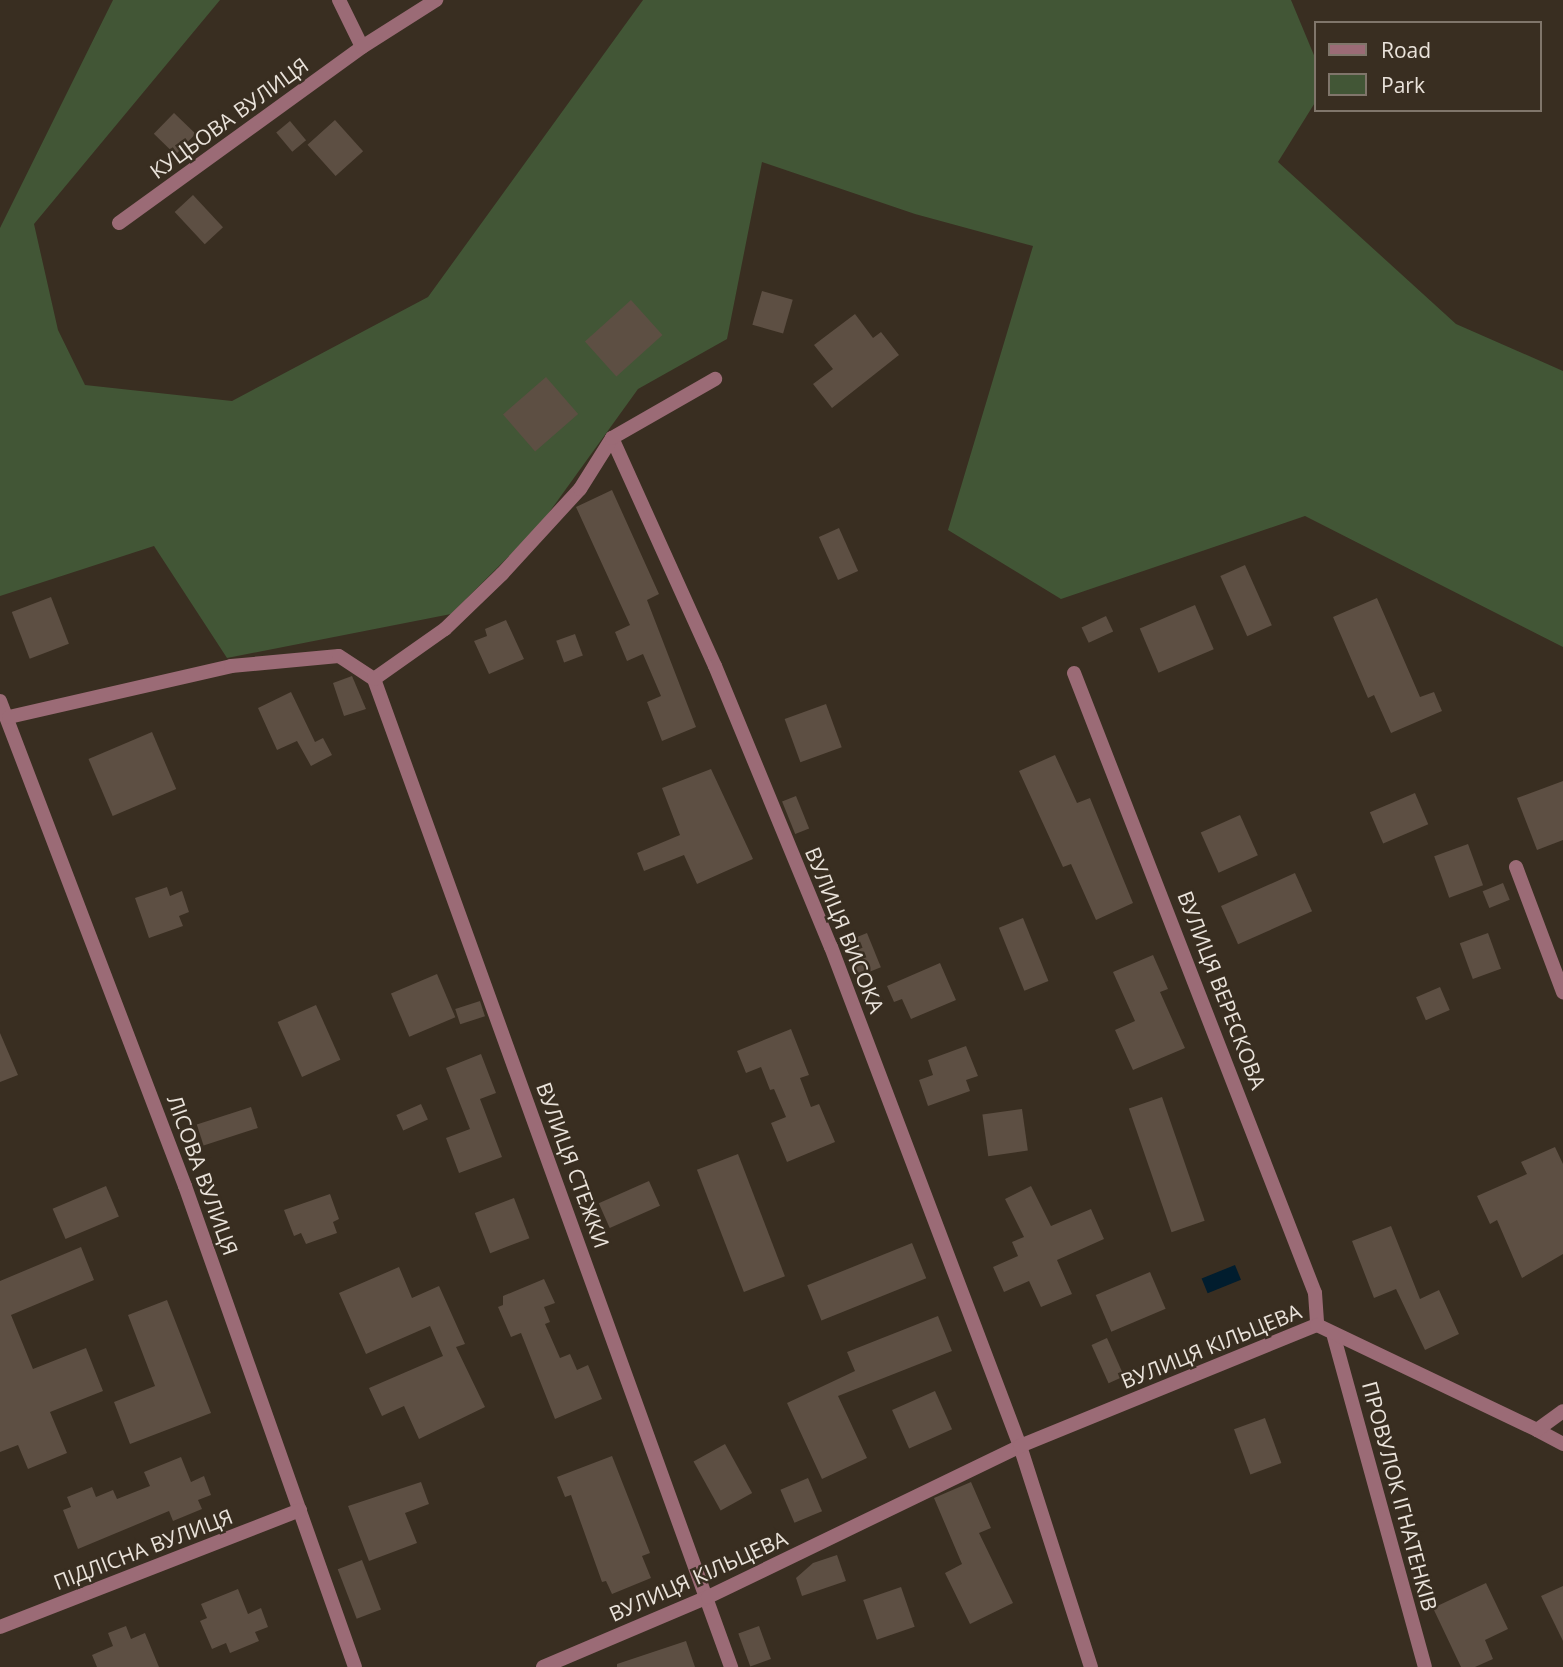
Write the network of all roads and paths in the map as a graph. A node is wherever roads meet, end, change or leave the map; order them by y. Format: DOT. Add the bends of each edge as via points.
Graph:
graph roads {
  1 [pos="338,0"];
  2 [pos="436,0"];
  3 [pos="362,47"];
  4 [pos="120,223"];
  5 [pos="715,379"];
  6 [pos="612,438"];
  7 [pos="1074,673"];
  8 [pos="374,679"];
  9 [pos="0,701"];
  10 [pos="9,718"];
  11 [pos="1516,867"];
  12 [pos="1563,992"];
  13 [pos="1317,1325"];
  14 [pos="1334,1337"];
  15 [pos="1563,1411"];
  16 [pos="1537,1430"];
  17 [pos="1563,1444"];
  18 [pos="1020,1446"];
  19 [pos="300,1510"];
  20 [pos="708,1597"];
  21 [pos="0,1627"];
  22 [pos="355,1667"];
  23 [pos="543,1667"];
  24 [pos="731,1667"];
  25 [pos="1091,1667"];
  26 [pos="1426,1667"];
  1 -- 3 [label="street"];
  2 -- 3 [label="street, КУЦЬОВА ВУЛИЦЯ"];
  3 -- 4 [label="street, КУЦЬОВА ВУЛИЦЯ"];
  5 -- 6 [label="street"];
  6 -- 8 [label="street" via="580,489 502,574 445,629"];
  6 -- 18 [label="street, ВУЛИЦЯ ВИСОКА" via="715,666 831,947"];
  7 -- 13 [label="street, ВУЛИЦЯ ВЕРЕСКОВА" via="1315,1293"];
  8 -- 10 [label="street" via="339,656 231,666"];
  8 -- 20 [label="street, ВУЛИЦЯ СТЕЖКИ"];
  9 -- 10 [label="street, ЛІСОВА ВУЛИЦЯ"];
  10 -- 19 [label="street, ЛІСОВА ВУЛИЦЯ" via="186,1186"];
  11 -- 12 [label="street"];
  13 -- 14 [label="street, ВУЛИЦЯ КІЛЬЦЕВА"];
  13 -- 18 [label="street, ВУЛИЦЯ КІЛЬЦЕВА"];
  14 -- 16 [label="street, ВУЛИЦЯ КІЛЬЦЕВА"];
  14 -- 26 [label="street, ПРОВУЛОК ІГНАТЕНКІВ"];
  15 -- 16 [label="street"];
  16 -- 17 [label="street, ВУЛИЦЯ КІЛЬЦЕВА"];
  18 -- 20 [label="street, ВУЛИЦЯ КІЛЬЦЕВА"];
  18 -- 25 [label="street"];
  19 -- 21 [label="street, ПІДЛІСНА ВУЛИЦЯ"];
  19 -- 22 [label="street, ЛІСОВА ВУЛИЦЯ"];
  20 -- 23 [label="street, ВУЛИЦЯ КІЛЬЦЕВА"];
  20 -- 24 [label="street, ВУЛИЦЯ СТЕЖКИ"];
}
